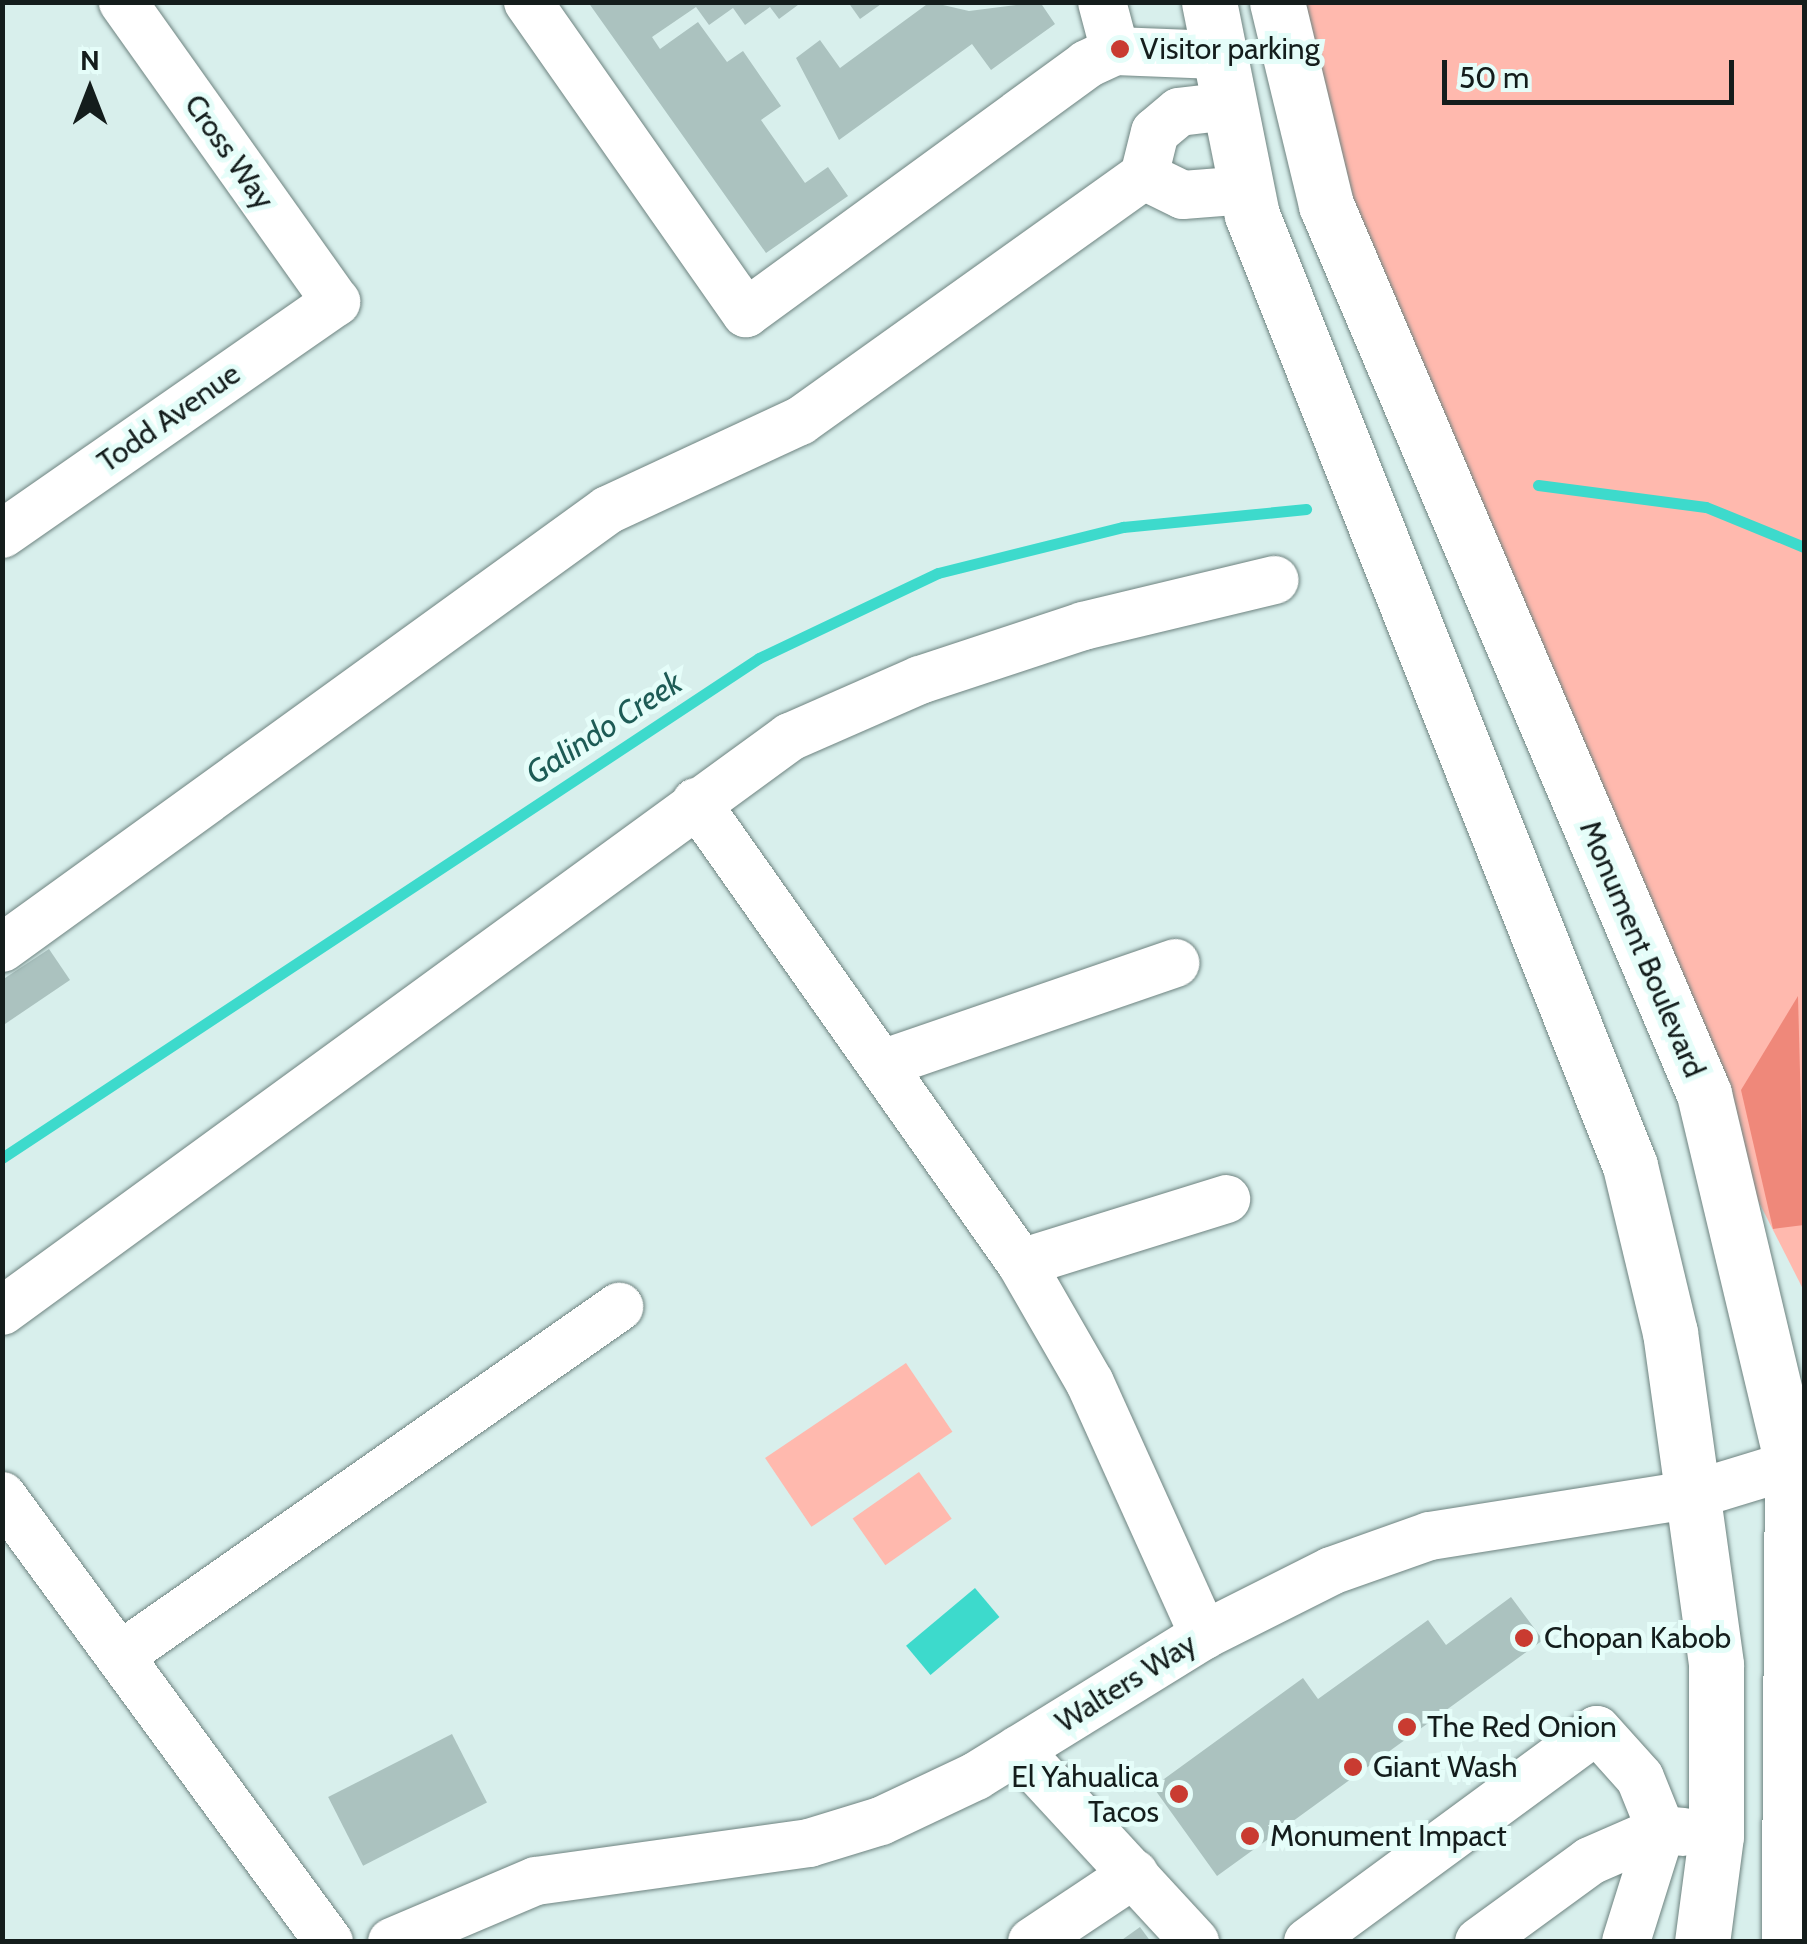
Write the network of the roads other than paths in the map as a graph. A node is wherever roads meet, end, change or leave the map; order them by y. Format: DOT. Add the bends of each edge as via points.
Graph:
graph roads {
  1 [pos="123,2"];
  2 [pos="528,2"];
  3 [pos="1102,2"];
  4 [pos="1277,2"];
  5 [pos="1115,51"];
  6 [pos="1218,54"];
  7 [pos="1144,176"];
  8 [pos="1247,190"];
  9 [pos="336,302"];
  10 [pos="2,534"];
  11 [pos="1275,580"];
  12 [pos="696,802"];
  13 [pos="2,948"];
  14 [pos="1175,964"];
  15 [pos="888,1062"];
  16 [pos="1226,1198"];
  17 [pos="1021,1263"];
  18 [pos="619,1308"];
  19 [pos="2,1311"];
  20 [pos="1798,1462"];
  21 [pos="1696,1494"];
  22 [pos="2,1496"];
  23 [pos="1800,1517"];
  24 [pos="1204,1635"];
  25 [pos="121,1655"];
  26 [pos="1018,1750"];
  27 [pos="1660,1830"];
  28 [pos="1716,1836"];
  29 [pos="1134,1874"];
  30 [pos="328,1942"];
  31 [pos="392,1942"];
  32 [pos="1032,1942"];
  33 [pos="1195,1942"];
  34 [pos="1308,1942"];
  35 [pos="1479,1942"];
  36 [pos="1626,1942"];
  37 [pos="1702,1942"];
  38 [pos="1789,1942"];
  1 -- 9 [label="street, Cross Way"];
  2 -- 5 [label="street" via="746,313"];
  3 -- 5 [label="street"];
  4 -- 20 [label="main road, Monument Boulevard" via="1326,205 1704,1094"];
  5 -- 6 [label="street"];
  6 -- 7 [label="street" via="1180,112 1155,132"];
  6 -- 8 [label="main road"];
  7 -- 8 [label="street" via="1183,194"];
  7 -- 13 [label="street" via="800,421 608,510"];
  8 -- 21 [label="main road" via="1630,1166"];
  9 -- 10 [label="street, Todd Avenue"];
  11 -- 12 [label="street" via="1083,626 920,680 790,738"];
  12 -- 15 [label="street"];
  12 -- 19 [label="street" via="511,947"];
  14 -- 15 [label="street"];
  15 -- 17 [label="street"];
  16 -- 17 [label="street"];
  17 -- 24 [label="street" via="1107,1418"];
  18 -- 25 [label="street"];
  20 -- 21 [label="street"];
  20 -- 23 [label="main road, Monument Boulevard"];
  21 -- 23 [label="street"];
  21 -- 24 [label="street, Walters Way" via="1430,1536 1331,1571"];
  21 -- 28 [label="main road" via="1716,1665"];
  22 -- 25 [label="street"];
  23 -- 38 [label="main road, Monument Boulevard"];
  24 -- 26 [label="street, Walters Way"];
  25 -- 30 [label="street"];
  26 -- 29 [label="street"];
  26 -- 31 [label="street, Walters Way" via="882,1821 809,1842 536,1882"];
  27 -- 28 [label="street"];
  27 -- 34 [label="street" via="1640,1778 1598,1730"];
  27 -- 35 [label="street" via="1590,1861"];
  27 -- 36 [label="street"];
  28 -- 37 [label="main road"];
  29 -- 32 [label="street"];
  29 -- 33 [label="street"];
}
